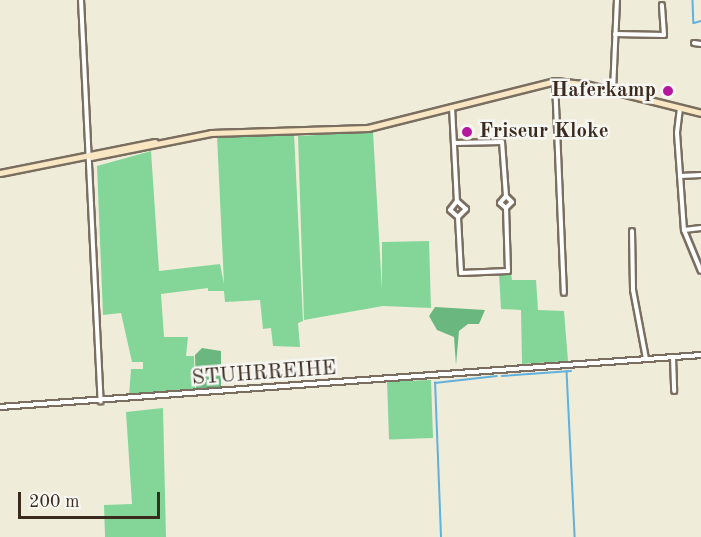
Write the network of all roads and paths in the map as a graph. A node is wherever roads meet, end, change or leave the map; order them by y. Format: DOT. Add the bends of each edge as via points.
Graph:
graph roads {
  1 [pos="81,0"];
  2 [pos="617,0"];
  3 [pos="662,5"];
  4 [pos="615,34"];
  5 [pos="694,43"];
  6 [pos="701,44"];
  7 [pos="555,81"];
  8 [pos="613,91"];
  9 [pos="452,106"];
  10 [pos="681,108"];
  11 [pos="701,113"];
  12 [pos="454,143"];
  13 [pos="91,157"];
  14 [pos="0,173"];
  15 [pos="701,175"];
  16 [pos="680,176"];
  17 [pos="506,196"];
  18 [pos="457,201"];
  19 [pos="506,208"];
  20 [pos="458,217"];
  21 [pos="701,228"];
  22 [pos="684,230"];
  23 [pos="632,231"];
  24 [pos="701,271"];
  25 [pos="564,293"];
  26 [pos="701,355"];
  27 [pos="673,357"];
  28 [pos="646,359"];
  29 [pos="674,392"];
  30 [pos="100,402"];
  31 [pos="0,407"];
  1 -- 13 [label="street"];
  2 -- 4 [label="street"];
  3 -- 4 [label="street" via="664,34"];
  4 -- 8 [label="street"];
  5 -- 6 [label="street"];
  7 -- 8 [label="street"];
  7 -- 9 [label="street"];
  7 -- 25 [label="street"];
  8 -- 10 [label="street"];
  9 -- 12 [label="street"];
  9 -- 13 [label="street" via="368,128 192,137"];
  10 -- 11 [label="street"];
  10 -- 16 [label="street"];
  12 -- 17 [label="street" via="502,142"];
  12 -- 18 [label="street"];
  13 -- 14 [label="street"];
  13 -- 30 [label="street"];
  15 -- 16 [label="street"];
  16 -- 22 [label="street"];
  17 -- 19 [label="street" via="512,202"];
  17 -- 19 [label="street" via="500,203"];
  18 -- 20 [label="street" via="450,210"];
  18 -- 20 [label="street" via="466,209"];
  19 -- 20 [label="street" via="508,271 461,273"];
  21 -- 22 [label="street"];
  22 -- 24 [label="street"];
  23 -- 28 [label="street" via="633,290"];
  26 -- 27 [label="street, STUHRREIHE"];
  27 -- 28 [label="street, STUHRREIHE"];
  27 -- 29 [label="street"];
  28 -- 30 [label="street, STUHRREIHE"];
  30 -- 31 [label="street, STUHRREIHE"];
}
